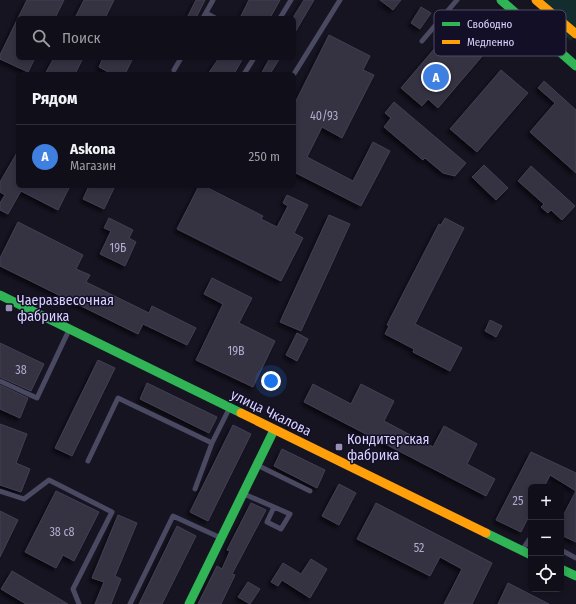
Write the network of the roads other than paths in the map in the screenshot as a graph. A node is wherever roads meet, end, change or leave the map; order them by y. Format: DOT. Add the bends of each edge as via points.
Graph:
graph roads {
  1 [pos="213,0"];
  2 [pos="291,0"];
  3 [pos="340,0"];
  4 [pos="457,0"];
  5 [pos="500,0"];
  6 [pos="536,0"];
  7 [pos="448,10"];
  8 [pos="512,10"];
  9 [pos="548,10"];
  10 [pos="206,13"];
  11 [pos="204,16"];
  12 [pos="211,16"];
  13 [pos="281,16"];
  14 [pos="566,26"];
  15 [pos="434,27"];
  16 [pos="576,34"];
  17 [pos="422,41"];
  18 [pos="564,56"];
  19 [pos="180,60"];
  20 [pos="253,60"];
  21 [pos="576,66"];
  22 [pos="174,70"];
  23 [pos="245,72"];
  24 [pos="295,72"];
  25 [pos="0,295"];
  26 [pos="70,329"];
  27 [pos="0,382"];
  28 [pos="229,408"];
  29 [pos="274,430"];
  30 [pos="212,443"];
  31 [pos="88,461"];
  32 [pos="257,465"];
  33 [pos="195,489"];
  34 [pos="0,491"];
  35 [pos="310,491"];
  36 [pos="243,494"];
  37 [pos="274,508"];
  38 [pos="221,538"];
  39 [pos="528,542"];
  40 [pos="522,551"];
  41 [pos="564,552"];
  42 [pos="528,554"];
  43 [pos="576,558"];
  44 [pos="564,570"];
  45 [pos="576,575"];
  46 [pos="79,604"];
  47 [pos="130,604"];
  48 [pos="189,604"];
  1 -- 10 [label="lane"];
  2 -- 13 [label="lane"];
  3 -- 24 [label="lane"];
  4 -- 7 [label="lane"];
  5 -- 8 [label="street"];
  6 -- 9 [label="street"];
  10 -- 11 [label="lane"];
  10 -- 12 [label="lane"];
  14 -- 16 [label="street"];
  15 -- 17 [label="lane"];
  18 -- 21 [label="street"];
  19 -- 22 [label="lane"];
  20 -- 23 [label="lane"];
  25 -- 26 [label="street, улица Чкалова"];
  26 -- 27 [label="lane" via="37,398"];
  26 -- 28 [label="street, улица Чкалова"];
  28 -- 29 [label="street, улица Чкалова"];
  28 -- 30 [label="lane"];
  29 -- 32 [label="street"];
  29 -- 40 [label="street, улица Чкалова"];
  30 -- 31 [label="lane" via="118,398"];
  30 -- 33 [label="lane"];
  32 -- 35 [label="lane"];
  32 -- 36 [label="street"];
  34 -- 46 [label="lane" via="24,499 49,480 112,512 73,589"];
  36 -- 37 [label="lane"];
  36 -- 38 [label="street"];
  37 -- 37 [label="lane" via="290,514 282,529 266,522"];
  38 -- 47 [label="lane" via="173,516"];
  38 -- 48 [label="street"];
  39 -- 40 [label="lane"];
  40 -- 42 [label="street, улица Чкалова"];
  41 -- 43 [label="lane"];
  44 -- 45 [label="street"];
}
